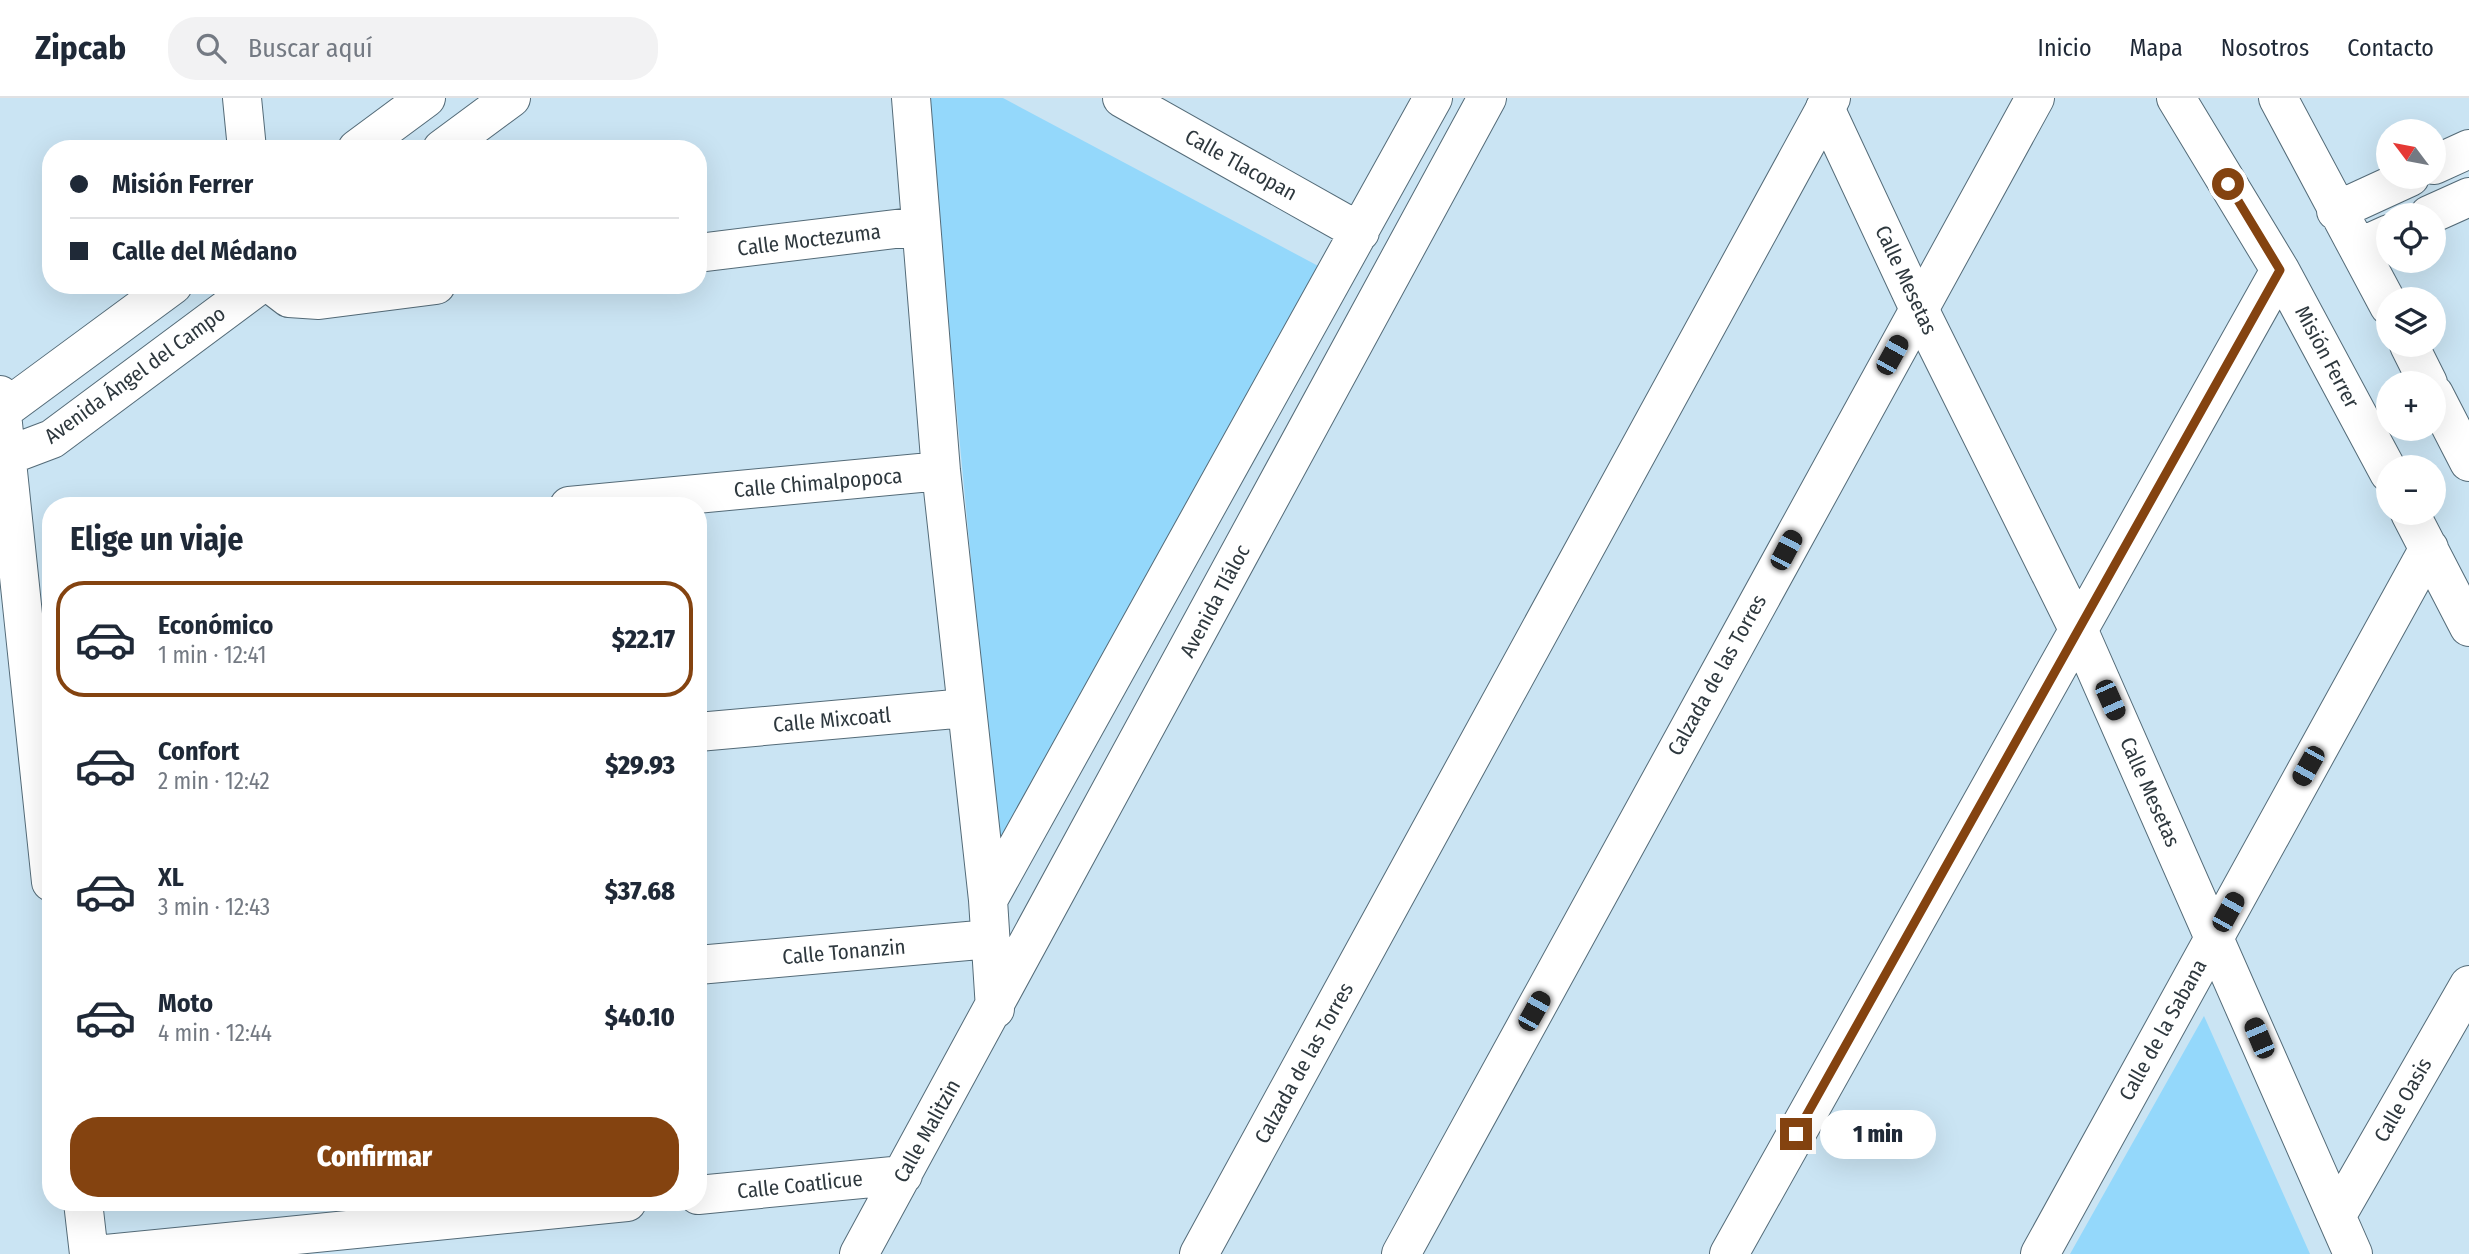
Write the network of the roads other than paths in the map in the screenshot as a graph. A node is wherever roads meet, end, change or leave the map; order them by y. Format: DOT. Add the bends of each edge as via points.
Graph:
graph roads {
  1 [pos="242,98"];
  2 [pos="426,98"];
  3 [pos="511,98"];
  4 [pos="911,98"];
  5 [pos="1122,98"];
  6 [pos="1433,98"];
  7 [pos="1487,98"];
  8 [pos="2035,98"];
  9 [pos="2176,98"];
  10 [pos="2278,98"];
  11 [pos="1828,103"];
  12 [pos="246,140"];
  13 [pos="369,140"];
  14 [pos="454,140"];
  15 [pos="2469,149"];
  16 [pos="2446,160"];
  17 [pos="2384,189"];
  18 [pos="2469,197"];
  19 [pos="2446,208"];
  20 [pos="2336,211"];
  21 [pos="920,226"];
  22 [pos="1360,232"];
  23 [pos="2374,241"];
  24 [pos="707,252"];
  25 [pos="2280,270"];
  26 [pos="2385,287"];
  27 [pos="160,294"];
  28 [pos="247,294"];
  29 [pos="284,294"];
  30 [pos="366,294"];
  31 [pos="1918,307"];
  32 [pos="1,403"];
  33 [pos="2446,417"];
  34 [pos="2379,455"];
  35 [pos="7,456"];
  36 [pos="2469,462"];
  37 [pos="941,471"];
  38 [pos="665,497"];
  39 [pos="2417,525"];
  40 [pos="2429,548"];
  41 [pos="23,557"];
  42 [pos="2469,626"];
  43 [pos="2078,629"];
  44 [pos="966,708"];
  45 [pos="707,731"];
  46 [pos="42,749"];
  47 [pos="988,900"];
  48 [pos="2214,936"];
  49 [pos="990,939"];
  50 [pos="707,964"];
  51 [pos="2469,985"];
  52 [pos="995,1009"];
  53 [pos="903,1175"];
  54 [pos="707,1194"];
  55 [pos="84,1211"];
  56 [pos="537,1211"];
  57 [pos="2337,1215"];
  58 [pos="89,1254"];
  59 [pos="106,1254"];
  60 [pos="859,1254"];
  61 [pos="1199,1254"];
  62 [pos="1401,1254"];
  63 [pos="1729,1254"];
  64 [pos="2040,1254"];
  65 [pos="2353,1254"];
  1 -- 12 [label="street"];
  2 -- 13 [label="street"];
  3 -- 14 [label="street"];
  4 -- 21 [label="street"];
  5 -- 22 [label="street, Calle Tlacopan"];
  6 -- 22 [label="street"];
  7 -- 52 [label="street, Avenida Tláloc"];
  8 -- 31 [label="street, Calzada de las Torres"];
  9 -- 25 [label="street, Misión Ferrer"];
  10 -- 20 [label="street"];
  11 -- 31 [label="street, Calle Mesetas"];
  11 -- 61 [label="street, Calzada de las Torres"];
  15 -- 16 [label="street"];
  17 -- 20 [label="street"];
  18 -- 19 [label="street"];
  20 -- 23 [label="street"];
  21 -- 24 [label="street, Calle Moctezuma"];
  21 -- 37 [label="street"];
  22 -- 47 [label="street"];
  23 -- 26 [label="street"];
  25 -- 34 [label="street, Misión Ferrer"];
  25 -- 43 [label="street"];
  27 -- 32 [label="street"];
  28 -- 35 [label="street, Avenida Ángel del Campo" via="52,439"];
  29 -- 30 [label="street" via="319,300"];
  31 -- 43 [label="street, Calle Mesetas"];
  31 -- 62 [label="street, Calzada de las Torres"];
  32 -- 35 [label="street"];
  33 -- 36 [label="street"];
  35 -- 41 [label="street"];
  37 -- 38 [label="street, Calle Chimalpopoca"];
  37 -- 44 [label="street"];
  39 -- 40 [label="street"];
  40 -- 42 [label="street"];
  40 -- 48 [label="street, Calle de la Sabana"];
  41 -- 46 [label="street"];
  43 -- 48 [label="street, Calle Mesetas"];
  43 -- 63 [label="street"];
  44 -- 45 [label="street, Calle Mixcoatl"];
  44 -- 47 [label="street"];
  47 -- 49 [label="street"];
  48 -- 57 [label="street, Calle Mesetas"];
  48 -- 64 [label="street, Calle de la Sabana"];
  49 -- 50 [label="street, Calle Tonanzin"];
  49 -- 52 [label="street"];
  51 -- 57 [label="street, Calle Oasis"];
  52 -- 53 [label="street, Calle Malitzin"];
  53 -- 54 [label="street, Calle Coatlicue"];
  53 -- 60 [label="street, Calle Malitzin"];
  55 -- 58 [label="street"];
  56 -- 59 [label="street"];
  57 -- 65 [label="street, Calle Mesetas"];
}
